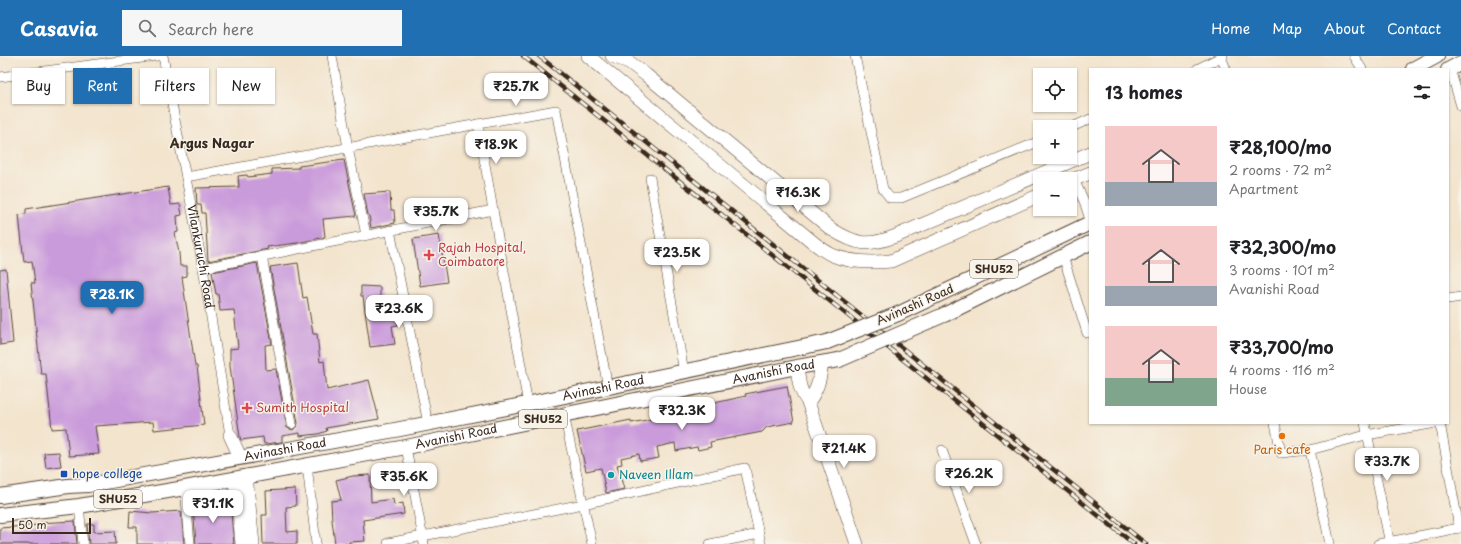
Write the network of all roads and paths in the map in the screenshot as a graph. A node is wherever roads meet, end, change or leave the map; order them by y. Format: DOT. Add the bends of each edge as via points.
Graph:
graph roads {
  1 [pos="156,56"];
  2 [pos="163,56"];
  3 [pos="332,56"];
  4 [pos="588,56"];
  5 [pos="612,56"];
  6 [pos="855,56"];
  7 [pos="1222,56"];
  8 [pos="1354,56"];
  9 [pos="1437,56"];
  10 [pos="1453,67"];
  11 [pos="1199,68"];
  12 [pos="1226,68"];
  13 [pos="1361,68"];
  14 [pos="1415,68"];
  15 [pos="0,76"];
  16 [pos="1461,106"];
  17 [pos="1089,119"];
  18 [pos="478,124"];
  19 [pos="1077,125"];
  20 [pos="1033,144"];
  21 [pos="348,148"];
  22 [pos="1089,154"];
  23 [pos="1089,173"];
  24 [pos="186,177"];
  25 [pos="650,178"];
  26 [pos="1077,178"];
  27 [pos="1077,189"];
  28 [pos="1033,198"];
  29 [pos="493,210"];
  30 [pos="1089,217"];
  31 [pos="1089,223"];
  32 [pos="390,230"];
  33 [pos="366,235"];
  34 [pos="1089,243"];
  35 [pos="262,256"];
  36 [pos="1062,256"];
  37 [pos="203,268"];
  38 [pos="1461,297"];
  39 [pos="1449,299"];
  40 [pos="1087,333"];
  41 [pos="839,360"];
  42 [pos="822,363"];
  43 [pos="797,367"];
  44 [pos="684,372"];
  45 [pos="608,388"];
  46 [pos="593,391"];
  47 [pos="808,402"];
  48 [pos="528,404"];
  49 [pos="597,408"];
  50 [pos="502,410"];
  51 [pos="564,415"];
  52 [pos="292,424"];
  53 [pos="428,424"];
  54 [pos="1275,424"];
  55 [pos="1364,424"];
  56 [pos="1433,424"];
  57 [pos="1439,424"];
  58 [pos="505,427"];
  59 [pos="230,434"];
  60 [pos="1366,435"];
  61 [pos="406,447"];
  62 [pos="942,450"];
  63 [pos="1310,450"];
  64 [pos="235,458"];
  65 [pos="308,465"];
  66 [pos="240,477"];
  67 [pos="185,488"];
  68 [pos="1,496"];
  69 [pos="583,504"];
  70 [pos="79,506"];
  71 [pos="2,515"];
  72 [pos="1460,528"];
  73 [pos="759,534"];
  74 [pos="423,540"];
  75 [pos="388,543"];
  76 [pos="1389,543"];
  77 [pos="83,544"];
  78 [pos="190,544"];
  79 [pos="242,544"];
  80 [pos="252,544"];
  81 [pos="316,544"];
  82 [pos="592,544"];
  83 [pos="710,544"];
  84 [pos="761,544"];
  85 [pos="857,544"];
  86 [pos="976,544"];
  87 [pos="1330,544"];
  88 [pos="1378,544"];
  1 -- 15 [label="street"];
  2 -- 24 [label="street, Vilankuruchi Road"];
  3 -- 21 [label="street"];
  4 -- 28 [label="main road" via="814,243 832,255 871,263 891,261"];
  5 -- 22 [label="main road" via="629,62 646,75 831,229 849,240 864,243 881,242"];
  6 -- 20 [label="street" via="882,189 890,198 901,198"];
  7 -- 11 [label="street"];
  7 -- 12 [label="street"];
  8 -- 13 [label="street"];
  9 -- 14 [label="main road"];
  10 -- 16 [label="street"];
  17 -- 19 [label="street"];
  18 -- 21 [label="street"];
  18 -- 29 [label="street"];
  18 -- 45 [label="street" via="556,110"];
  21 -- 24 [label="street"];
  21 -- 33 [label="street"];
  23 -- 26 [label="main road"];
  24 -- 37 [label="street, Vilankuruchi Road"];
  25 -- 44 [label="street"];
  27 -- 30 [label="street"];
  29 -- 32 [label="street"];
  29 -- 48 [label="street"];
  31 -- 44 [label="main road, Avinashi Road / SHU52, bridge" via="898,314 827,342"];
  32 -- 33 [label="street"];
  32 -- 53 [label="street"];
  33 -- 35 [label="street"];
  34 -- 36 [label="main road, Avinashi Road / SHU52"];
  35 -- 37 [label="street"];
  35 -- 52 [label="street"];
  36 -- 40 [label="street"];
  36 -- 41 [label="main road, Avinashi Road / SHU52, bridge" via="946,314"];
  37 -- 59 [label="street, Vilankuruchi Road"];
  38 -- 39 [label="street"];
  41 -- 42 [label="main road, Avanishi Road / SHU52"];
  42 -- 43 [label="main road, Avanishi Road / SHU52"];
  42 -- 47 [label="main road" via="819,384"];
  43 -- 47 [label="main road" via="799,385"];
  43 -- 49 [label="main road, Avanishi Road / SHU52"];
  44 -- 45 [label="main road, Avinashi Road / SHU52"];
  45 -- 46 [label="main road, Avinashi Road / SHU52"];
  46 -- 48 [label="main road, Avinashi Road / SHU52"];
  46 -- 49 [label="main road"];
  47 -- 85 [label="main road"];
  48 -- 50 [label="main road, Avinashi Road / SHU52"];
  49 -- 51 [label="main road, Avanishi Road / SHU52"];
  50 -- 53 [label="main road, Avinashi Road / SHU52"];
  50 -- 58 [label="main road"];
  51 -- 58 [label="main road, Avanishi Road / SHU52"];
  51 -- 69 [label="street"];
  53 -- 64 [label="main road, Avinashi Road / SHU52"];
  54 -- 63 [label="street" via="1281,453"];
  55 -- 60 [label="street"];
  56 -- 60 [label="street"];
  57 -- 72 [label="street"];
  58 -- 61 [label="main road, Avanishi Road / SHU52"];
  59 -- 64 [label="main road, Vilankuruchi Road"];
  60 -- 63 [label="street"];
  60 -- 76 [label="street"];
  61 -- 65 [label="main road, Avanishi Road / SHU52"];
  61 -- 74 [label="street"];
  62 -- 86 [label="street"];
  63 -- 87 [label="street"];
  64 -- 68 [label="main road, Avinashi Road / SHU52" via="88,485"];
  65 -- 66 [label="main road, Avanishi Road / SHU52"];
  65 -- 81 [label="street"];
  66 -- 67 [label="main road, Avanishi Road / SHU52"];
  66 -- 79 [label="main road" via="238,499"];
  66 -- 80 [label="main road"];
  67 -- 70 [label="main road, Avanishi Road / SHU52"];
  67 -- 78 [label="street"];
  68 -- 71 [label="main road"];
  69 -- 73 [label="street" via="746,468"];
  69 -- 74 [label="street"];
  69 -- 82 [label="street"];
  70 -- 71 [label="main road, Avanishi Road / SHU52"];
  70 -- 77 [label="street"];
  72 -- 76 [label="street"];
  73 -- 83 [label="street"];
  73 -- 84 [label="street"];
  74 -- 75 [label="street"];
  76 -- 88 [label="street"];
}
